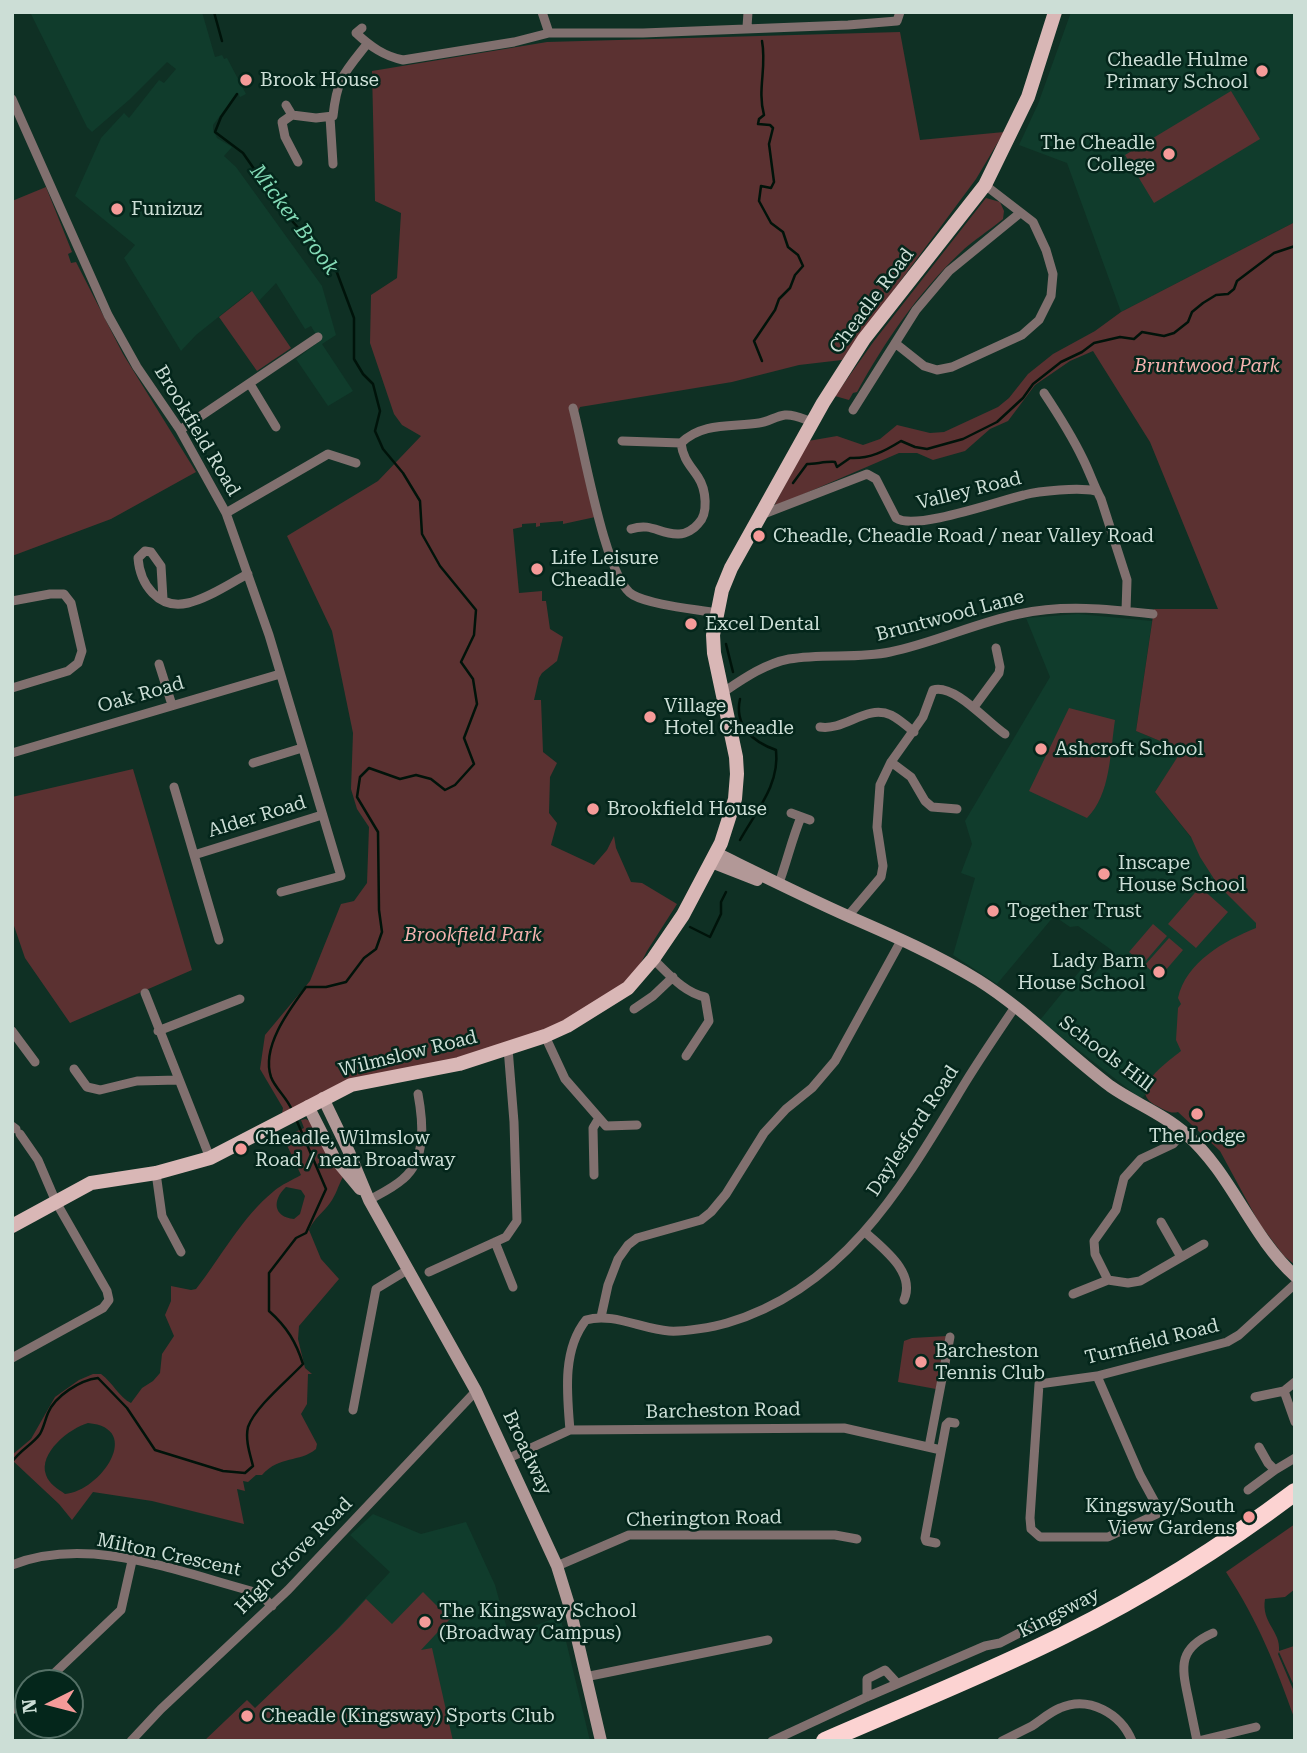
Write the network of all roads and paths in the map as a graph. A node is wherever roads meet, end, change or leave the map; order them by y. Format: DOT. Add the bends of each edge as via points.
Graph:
graph roads {
  1 [pos="542,12"];
  2 [pos="748,12"];
  3 [pos="900,12"];
  4 [pos="1055,12"];
  5 [pos="747,27"];
  6 [pos="362,28"];
  7 [pos="548,33"];
  8 [pos="368,44"];
  9 [pos="12,99"];
  10 [pos="286,105"];
  11 [pos="292,115"];
  12 [pos="330,117"];
  13 [pos="298,162"];
  14 [pos="333,164"];
  15 [pos="985,186"];
  16 [pos="1020,213"];
  17 [pos="318,337"];
  18 [pos="895,343"];
  19 [pos="250,384"];
  20 [pos="1044,393"];
  21 [pos="573,408"];
  22 [pos="853,410"];
  23 [pos="812,422"];
  24 [pos="276,427"];
  25 [pos="180,430"];
  26 [pos="622,441"];
  27 [pos="681,443"];
  28 [pos="356,463"];
  29 [pos="1095,491"];
  30 [pos="226,513"];
  31 [pos="760,516"];
  32 [pos="631,529"];
  33 [pos="248,574"];
  34 [pos="163,599"];
  35 [pos="12,601"];
  36 [pos="1126,611"];
  37 [pos="717,612"];
  38 [pos="1153,614"];
  39 [pos="996,648"];
  40 [pos="159,664"];
  41 [pos="280,674"];
  42 [pos="12,688"];
  43 [pos="722,693"];
  44 [pos="172,705"];
  45 [pos="974,707"];
  46 [pos="820,727"];
  47 [pos="914,732"];
  48 [pos="1005,734"];
  49 [pos="302,748"];
  50 [pos="12,753"];
  51 [pos="891,762"];
  52 [pos="253,763"];
  53 [pos="174,787"];
  54 [pos="957,809"];
  55 [pos="791,813"];
  56 [pos="322,815"];
  57 [pos="199,853"];
  58 [pos="714,858"];
  59 [pos="775,882"];
  60 [pos="281,892"];
  61 [pos="848,916"];
  62 [pos="902,939"];
  63 [pos="219,940"];
  64 [pos="653,958"];
  65 [pos="673,977"];
  66 [pos="145,993"];
  67 [pos="240,999"];
  68 [pos="1015,1007"];
  69 [pos="634,1009"];
  70 [pos="12,1031"];
  71 [pos="158,1031"];
  72 [pos="545,1036"];
  73 [pos="508,1048"];
  74 [pos="686,1056"];
  75 [pos="35,1062"];
  76 [pos="74,1069"];
  77 [pos="178,1080"];
  78 [pos="418,1094"];
  79 [pos="323,1098"];
  80 [pos="305,1107"];
  81 [pos="599,1118"];
  82 [pos="637,1125"];
  83 [pos="16,1130"];
  84 [pos="1184,1132"];
  85 [pos="210,1158"];
  86 [pos="156,1173"];
  87 [pos="594,1175"];
  88 [pos="369,1200"];
  89 [pos="56,1202"];
  90 [pos="1161,1222"];
  91 [pos="12,1226"];
  92 [pos="866,1232"];
  93 [pos="495,1242"];
  94 [pos="1204,1244"];
  95 [pos="181,1252"];
  96 [pos="1181,1257"];
  97 [pos="409,1269"];
  98 [pos="429,1272"];
  99 [pos="1295,1276"];
  100 [pos="1108,1280"];
  101 [pos="1295,1284"];
  102 [pos="513,1287"];
  103 [pos="1073,1294"];
  104 [pos="904,1300"];
  105 [pos="601,1317"];
  106 [pos="950,1337"];
  107 [pos="12,1358"];
  108 [pos="1097,1376"];
  109 [pos="1295,1382"];
  110 [pos="476,1391"];
  111 [pos="1284,1391"];
  112 [pos="1255,1397"];
  113 [pos="353,1410"];
  114 [pos="1295,1422"];
  115 [pos="955,1423"];
  116 [pos="570,1430"];
  117 [pos="929,1447"];
  118 [pos="1259,1447"];
  119 [pos="941,1450"];
  120 [pos="509,1458"];
  121 [pos="1295,1458"];
  122 [pos="1275,1470"];
  123 [pos="1248,1490"];
  124 [pos="1295,1492"];
  125 [pos="1295,1506"];
  126 [pos="857,1539"];
  127 [pos="936,1543"];
  128 [pos="132,1561"];
  129 [pos="12,1565"];
  130 [pos="557,1566"];
  131 [pos="272,1606"];
  132 [pos="1029,1628"];
  133 [pos="1213,1633"];
  134 [pos="768,1640"];
  135 [pos="59,1669"];
  136 [pos="586,1677"];
  137 [pos="897,1683"];
  138 [pos="867,1697"];
  139 [pos="1256,1727"];
  140 [pos="131,1741"];
  141 [pos="601,1741"];
  142 [pos="772,1741"];
  143 [pos="825,1741"];
  144 [pos="851,1741"];
  145 [pos="1002,1741"];
  146 [pos="1132,1741"];
  147 [pos="1198,1741"];
  1 -- 7 [label="street"];
  2 -- 5 [label="street"];
  3 -- 5 [label="street" via="897,21"];
  4 -- 15 [label="main road, Cheadle Road" via="1028,97"];
  5 -- 7 [label="street"];
  6 -- 8 [label="street" via="356,33"];
  7 -- 8 [label="street" via="403,60"];
  8 -- 12 [label="street" via="342,77"];
  9 -- 25 [label="street, Brookfield Road" via="108,315"];
  10 -- 11 [label="street"];
  11 -- 12 [label="street"];
  11 -- 13 [label="street" via="282,122"];
  12 -- 14 [label="street"];
  15 -- 16 [label="street"];
  15 -- 23 [label="main road, Cheadle Road" via="864,340"];
  16 -- 18 [label="street" via="949,271"];
  16 -- 18 [label="street" via="1033,222 1053,274 1051,296 1039,320 1022,335 937,370 924,366"];
  17 -- 19 [label="street"];
  18 -- 22 [label="street"];
  19 -- 24 [label="street"];
  19 -- 25 [label="street"];
  20 -- 29 [label="street" via="1084,460"];
  21 -- 37 [label="street" via="614,569 625,589 638,597"];
  23 -- 27 [label="street" via="785,415 761,423 725,424 689,435"];
  23 -- 31 [label="main road, Cheadle Road"];
  25 -- 30 [label="street, Brookfield Road"];
  26 -- 27 [label="street"];
  27 -- 32 [label="street" via="682,456 699,479 705,500 703,520 680,535 644,525"];
  28 -- 30 [label="street" via="328,454"];
  29 -- 31 [label="street, Valley Road" via="1025,494 909,523 896,518 876,479 867,474"];
  29 -- 36 [label="street" via="1125,572"];
  30 -- 33 [label="street, Brookfield Road"];
  31 -- 37 [label="main road, Cheadle Road" via="731,568"];
  33 -- 34 [label="street" via="187,603"];
  33 -- 41 [label="street, Brookfield Road"];
  34 -- 34 [label="street" via="150,592 142,580 138,558 145,551 161,566"];
  35 -- 42 [label="street" via="64,594 71,603 82,651 78,663 68,671"];
  36 -- 38 [label="street, Bruntwood Lane"];
  36 -- 43 [label="street, Bruntwood Lane" via="1048,609 1013,615 893,652 788,660 752,674"];
  37 -- 43 [label="main road, Wilmslow Road" via="714,653"];
  39 -- 45 [label="street" via="999,673"];
  40 -- 44 [label="street"];
  41 -- 44 [label="street, Oak Road"];
  41 -- 49 [label="street, Brookfield Road"];
  43 -- 58 [label="main road, Wilmslow Road" via="737,774 727,827"];
  44 -- 50 [label="street, Oak Road"];
  45 -- 47 [label="street" via="947,690 933,690"];
  45 -- 48 [label="street"];
  46 -- 47 [label="street" via="831,728 861,715 883,712"];
  47 -- 51 [label="street"];
  49 -- 52 [label="street"];
  49 -- 56 [label="street, Brookfield Road"];
  51 -- 54 [label="street" via="911,777 932,807"];
  51 -- 61 [label="street" via="878,801 881,877"];
  53 -- 57 [label="street"];
  55 -- 59 [label="street" via="806,819 792,839"];
  56 -- 57 [label="street, Alder Road"];
  56 -- 60 [label="street, Brookfield Road" via="341,876"];
  57 -- 63 [label="street"];
  58 -- 59 [label="street, Schools Hill" via="760,881"];
  58 -- 64 [label="main road, Wilmslow Road" via="690,912"];
  59 -- 61 [label="street, Schools Hill"];
  61 -- 62 [label="street, Schools Hill"];
  62 -- 68 [label="street, Schools Hill" via="977,979"];
  62 -- 105 [label="street" via="835,1060 764,1133 711,1212 701,1220 636,1238 628,1245 608,1285"];
  64 -- 65 [label="street"];
  64 -- 72 [label="main road, Wilmslow Road" via="628,988"];
  65 -- 69 [label="street"];
  65 -- 74 [label="street" via="691,993 709,994 709,1021"];
  66 -- 71 [label="street"];
  67 -- 71 [label="street"];
  68 -- 84 [label="street, Schools Hill" via="1124,1096"];
  68 -- 92 [label="street, Daylesford Road" via="907,1178"];
  70 -- 75 [label="street"];
  71 -- 77 [label="street"];
  72 -- 73 [label="main road, Wilmslow Road"];
  72 -- 81 [label="street" via="565,1079"];
  73 -- 79 [label="main road, Wilmslow Road" via="459,1064 351,1085"];
  73 -- 93 [label="street" via="517,1221 506,1237"];
  76 -- 77 [label="street" via="87,1087 100,1090 137,1080"];
  77 -- 85 [label="street"];
  78 -- 88 [label="street" via="421,1142 415,1163 404,1179"];
  79 -- 80 [label="main road, Wilmslow Road"];
  79 -- 88 [label="street, Broadway"];
  80 -- 85 [label="main road, Wilmslow Road"];
  80 -- 88 [label="street, Broadway" via="335,1159"];
  81 -- 82 [label="street" via="606,1126"];
  81 -- 87 [label="street" via="593,1128"];
  83 -- 89 [label="street" via="38,1160"];
  84 -- 99 [label="street, Schools Hill" via="1216,1165 1267,1246"];
  84 -- 100 [label="street" via="1173,1144 1141,1159 1124,1178 1115,1210 1094,1241"];
  85 -- 86 [label="main road, Wilmslow Road"];
  86 -- 89 [label="main road, Wilmslow Road" via="91,1183"];
  86 -- 95 [label="street" via="162,1216"];
  88 -- 97 [label="street, Broadway"];
  89 -- 91 [label="main road, Wilmslow Road"];
  89 -- 107 [label="street" via="109,1300 103,1308"];
  90 -- 96 [label="street"];
  92 -- 104 [label="street" via="905,1276"];
  92 -- 105 [label="street, Daylesford Road" via="827,1269 780,1301 726,1324 671,1331"];
  93 -- 98 [label="street"];
  93 -- 102 [label="street"];
  94 -- 96 [label="street"];
  96 -- 100 [label="street" via="1140,1281"];
  97 -- 110 [label="street, Broadway"];
  97 -- 113 [label="street" via="376,1289"];
  100 -- 103 [label="street"];
  101 -- 108 [label="street, Turnfield Road" via="1233,1339"];
  105 -- 116 [label="street" via="586,1320 576,1332 567,1392"];
  106 -- 117 [label="street"];
  108 -- 108 [label="street, Turnfield Road" via="1157,1514 1101,1538 1040,1537 1030,1527 1039,1384"];
  109 -- 111 [label="street"];
  110 -- 120 [label="street, Broadway"];
  110 -- 131 [label="street, High Grove Road"];
  111 -- 112 [label="street"];
  111 -- 114 [label="street"];
  115 -- 119 [label="street" via="947,1423"];
  116 -- 117 [label="street, Barcheston Road" via="844,1428"];
  116 -- 120 [label="street, Barcheston Road"];
  117 -- 119 [label="street, Barcheston Road"];
  118 -- 122 [label="street"];
  119 -- 127 [label="street" via="925,1538"];
  120 -- 130 [label="street, Broadway"];
  121 -- 122 [label="street"];
  122 -- 123 [label="street"];
  124 -- 143 [label="highway, Kingsway" via="1211,1551 1100,1617"];
  125 -- 144 [label="highway, Kingsway" via="1179,1583 1103,1626 996,1679"];
  126 -- 130 [label="street, Cherington Road" via="835,1535 629,1535"];
  128 -- 129 [label="street, Milton Crescent" via="58,1554"];
  128 -- 131 [label="street, Milton Crescent" via="251,1591"];
  128 -- 135 [label="street" via="121,1610"];
  130 -- 136 [label="street, Broadway"];
  131 -- 140 [label="street, High Grove Road"];
  132 -- 137 [label="street, Kingsway"];
  133 -- 147 [label="street" via="1191,1647 1182,1672"];
  134 -- 136 [label="street"];
  136 -- 141 [label="street, Broadway"];
  137 -- 138 [label="street, Kingsway"];
  137 -- 138 [label="street" via="885,1670 867,1679"];
  138 -- 142 [label="street, Kingsway"];
  139 -- 147 [label="street"];
  145 -- 146 [label="street" via="1060,1707 1078,1704 1096,1705 1111,1713"];
}
